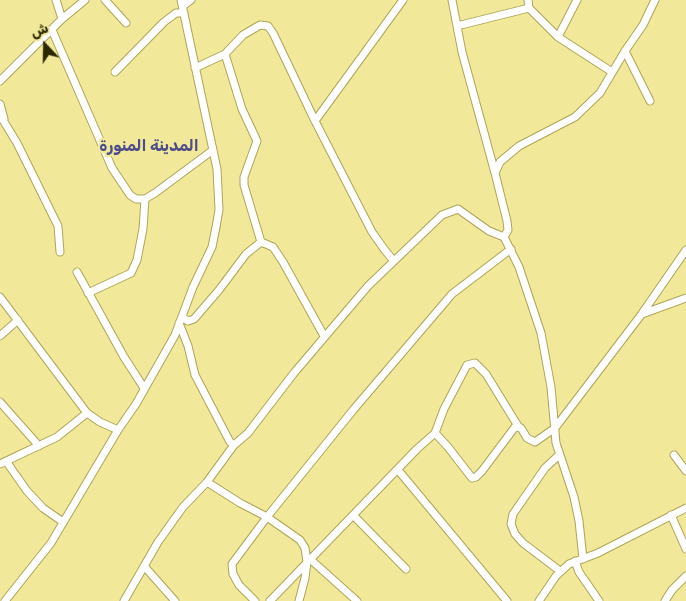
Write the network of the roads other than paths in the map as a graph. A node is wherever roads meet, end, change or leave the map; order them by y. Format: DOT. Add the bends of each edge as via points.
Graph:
graph roads {
  1 [pos="56,0"];
  2 [pos="85,0"];
  3 [pos="104,0"];
  4 [pos="191,0"];
  5 [pos="403,0"];
  6 [pos="452,0"];
  7 [pos="577,0"];
  8 [pos="655,0"];
  9 [pos="528,4"];
  10 [pos="183,7"];
  11 [pos="62,19"];
  12 [pos="126,23"];
  13 [pos="456,26"];
  14 [pos="52,30"];
  15 [pos="558,37"];
  16 [pos="625,52"];
  17 [pos="224,54"];
  18 [pos="195,68"];
  19 [pos="115,72"];
  20 [pos="612,72"];
  21 [pos="0,81"];
  22 [pos="650,102"];
  23 [pos="0,104"];
  24 [pos="2,117"];
  25 [pos="315,121"];
  26 [pos="213,150"];
  27 [pos="495,173"];
  28 [pos="144,199"];
  29 [pos="504,238"];
  30 [pos="261,242"];
  31 [pos="511,249"];
  32 [pos="686,250"];
  33 [pos="60,252"];
  34 [pos="393,260"];
  35 [pos="77,272"];
  36 [pos="88,292"];
  37 [pos="0,297"];
  38 [pos="686,298"];
  39 [pos="641,314"];
  40 [pos="18,320"];
  41 [pos="180,320"];
  42 [pos="0,336"];
  43 [pos="324,336"];
  44 [pos="144,388"];
  45 [pos="0,402"];
  46 [pos="87,413"];
  47 [pos="518,426"];
  48 [pos="555,428"];
  49 [pos="118,430"];
  50 [pos="435,434"];
  51 [pos="234,445"];
  52 [pos="39,446"];
  53 [pos="559,455"];
  54 [pos="674,455"];
  55 [pos="3,462"];
  56 [pos="398,470"];
  57 [pos="686,471"];
  58 [pos="207,482"];
  59 [pos="686,508"];
  60 [pos="353,515"];
  61 [pos="672,516"];
  62 [pos="267,517"];
  63 [pos="63,522"];
  64 [pos="686,549"];
  65 [pos="583,559"];
  66 [pos="308,561"];
  67 [pos="575,561"];
  68 [pos="144,566"];
  69 [pos="406,569"];
  70 [pos="560,571"];
  71 [pos="686,576"];
  72 [pos="5,601"];
  73 [pos="124,601"];
  74 [pos="175,601"];
  75 [pos="255,601"];
  76 [pos="270,601"];
  77 [pos="299,601"];
  78 [pos="357,601"];
  79 [pos="507,601"];
  80 [pos="539,601"];
  81 [pos="599,601"];
  82 [pos="664,601"];
  1 -- 11 [label="street"];
  2 -- 11 [label="street"];
  3 -- 12 [label="street"];
  4 -- 10 [label="street"];
  5 -- 25 [label="street"];
  6 -- 13 [label="street"];
  7 -- 15 [label="street"];
  8 -- 16 [label="street" via="643,26"];
  9 -- 13 [label="street"];
  9 -- 15 [label="street"];
  10 -- 18 [label="street"];
  10 -- 19 [label="street"];
  11 -- 14 [label="street"];
  13 -- 27 [label="street"];
  14 -- 21 [label="street"];
  14 -- 28 [label="street" via="112,168 130,195"];
  15 -- 20 [label="street"];
  16 -- 20 [label="street"];
  16 -- 22 [label="street"];
  17 -- 18 [label="street"];
  17 -- 25 [label="street" via="252,29 268,26"];
  17 -- 30 [label="street" via="242,109 257,141 244,184"];
  18 -- 26 [label="street"];
  20 -- 27 [label="street" via="600,93 586,108 519,146 500,162"];
  23 -- 24 [label="street"];
  24 -- 33 [label="street" via="58,226"];
  25 -- 34 [label="street" via="372,232"];
  26 -- 28 [label="street"];
  26 -- 41 [label="street" via="219,190 216,227 212,247"];
  27 -- 29 [label="street" via="508,230"];
  28 -- 36 [label="street" via="143,229 131,273"];
  29 -- 31 [label="street"];
  29 -- 34 [label="street" via="458,209 442,215"];
  30 -- 41 [label="street" via="246,254 194,319"];
  30 -- 43 [label="street" via="273,247"];
  31 -- 48 [label="street" via="541,334"];
  31 -- 62 [label="street" via="452,294"];
  32 -- 39 [label="street"];
  34 -- 43 [label="street"];
  35 -- 36 [label="street"];
  36 -- 44 [label="street"];
  37 -- 40 [label="street"];
  38 -- 39 [label="street"];
  39 -- 48 [label="street"];
  40 -- 42 [label="street"];
  40 -- 46 [label="street"];
  41 -- 44 [label="street" via="175,335"];
  41 -- 51 [label="street" via="195,374"];
  43 -- 51 [label="street" via="248,433"];
  44 -- 49 [label="street"];
  45 -- 52 [label="street"];
  46 -- 49 [label="street"];
  46 -- 52 [label="street" via="57,437"];
  47 -- 48 [label="street" via="534,442"];
  47 -- 50 [label="street" via="482,471 472,478"];
  47 -- 50 [label="street" via="486,374 475,363 467,365 444,408"];
  48 -- 53 [label="street"];
  49 -- 63 [label="street"];
  50 -- 56 [label="street"];
  51 -- 58 [label="street"];
  52 -- 55 [label="street"];
  53 -- 65 [label="street" via="577,513"];
  53 -- 70 [label="street" via="545,468 513,514 512,524 523,543"];
  54 -- 57 [label="street"];
  55 -- 63 [label="street" via="42,508"];
  56 -- 60 [label="street"];
  56 -- 79 [label="street"];
  58 -- 62 [label="street"];
  58 -- 68 [label="street" via="183,507"];
  59 -- 61 [label="street"];
  60 -- 66 [label="street"];
  60 -- 69 [label="street"];
  61 -- 64 [label="street"];
  61 -- 65 [label="street"];
  62 -- 66 [label="street" via="300,540"];
  62 -- 75 [label="street" via="232,564 239,585"];
  63 -- 72 [label="street" via="51,543"];
  65 -- 67 [label="street"];
  66 -- 76 [label="street"];
  66 -- 77 [label="street"];
  66 -- 78 [label="street"];
  67 -- 70 [label="street"];
  67 -- 81 [label="street"];
  68 -- 73 [label="street"];
  68 -- 74 [label="street"];
  70 -- 80 [label="street"];
  71 -- 82 [label="street"];
}
